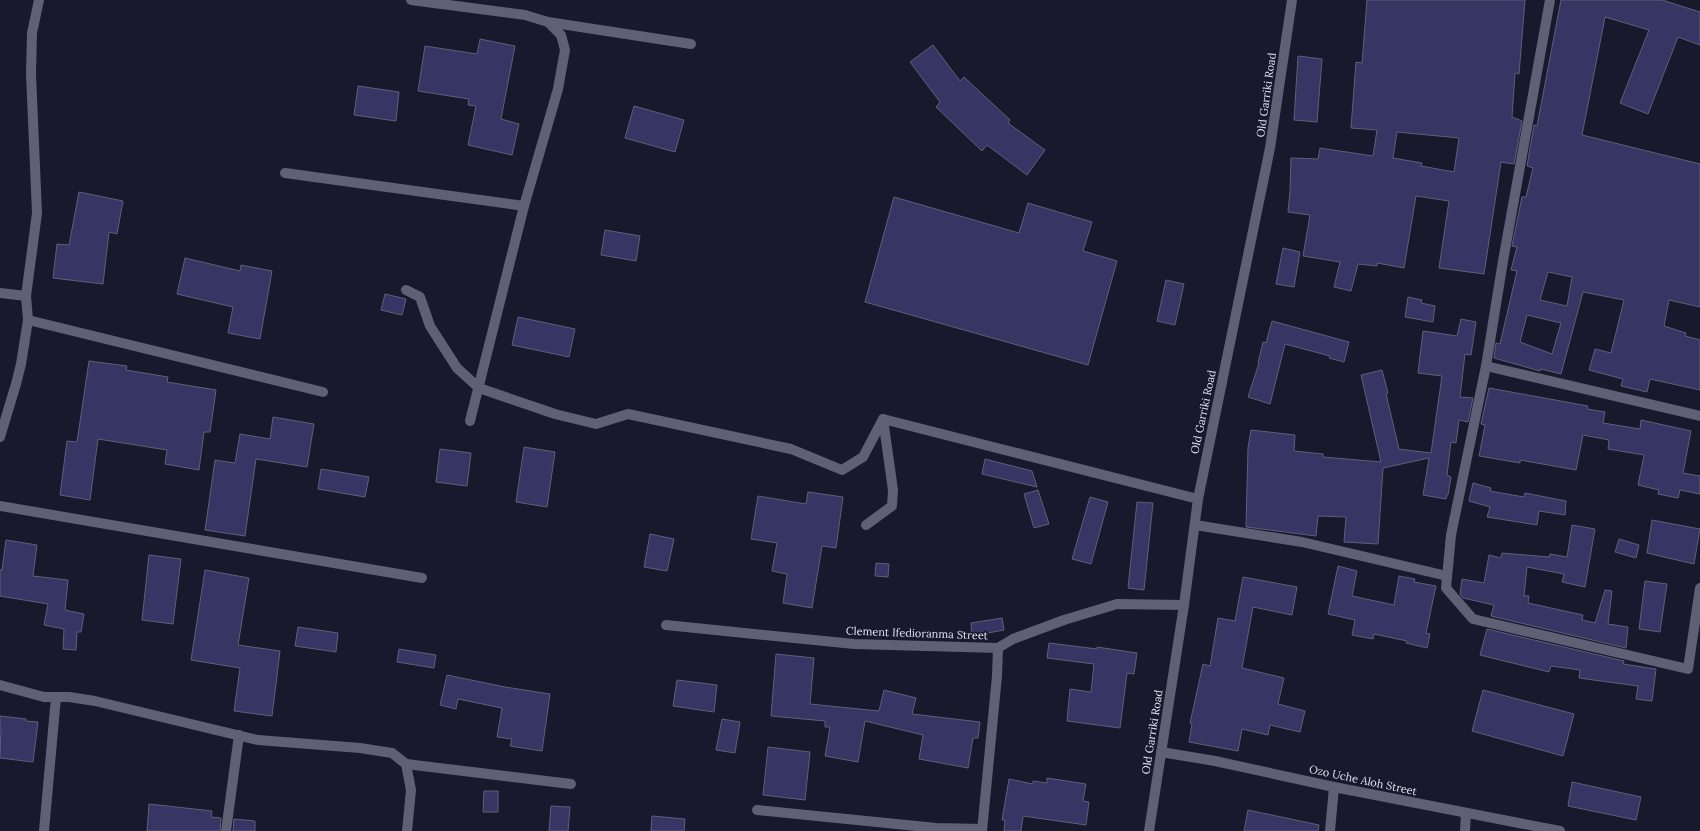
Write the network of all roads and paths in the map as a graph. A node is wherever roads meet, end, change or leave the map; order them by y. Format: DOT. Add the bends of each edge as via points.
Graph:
graph roads {
  1 [pos="39,0"];
  2 [pos="411,0"];
  3 [pos="1292,0"];
  4 [pos="1550,0"];
  5 [pos="548,22"];
  6 [pos="691,44"];
  7 [pos="285,173"];
  8 [pos="524,206"];
  9 [pos="406,290"];
  10 [pos="0,293"];
  11 [pos="26,296"];
  12 [pos="28,320"];
  13 [pos="1486,366"];
  14 [pos="479,388"];
  15 [pos="323,392"];
  16 [pos="1700,416"];
  17 [pos="882,419"];
  18 [pos="470,421"];
  19 [pos="0,436"];
  20 [pos="1198,499"];
  21 [pos="0,506"];
  22 [pos="866,525"];
  23 [pos="1195,525"];
  24 [pos="1447,576"];
  25 [pos="422,578"];
  26 [pos="1700,588"];
  27 [pos="1184,605"];
  28 [pos="666,625"];
  29 [pos="998,648"];
  30 [pos="0,685"];
  31 [pos="56,697"];
  32 [pos="239,735"];
  33 [pos="1161,752"];
  34 [pos="406,764"];
  35 [pos="571,784"];
  36 [pos="1334,787"];
  37 [pos="757,810"];
  38 [pos="1466,813"];
  39 [pos="982,830"];
  40 [pos="44,831"];
  41 [pos="226,831"];
  42 [pos="407,831"];
  43 [pos="1149,831"];
  44 [pos="1330,831"];
  45 [pos="1465,831"];
  46 [pos="1560,831"];
  1 -- 11 [label="street" via="32,33 31,74 37,212"];
  2 -- 5 [label="street" via="525,15"];
  3 -- 20 [label="street, Old Garriki Road" via="1270,148"];
  4 -- 13 [label="street"];
  5 -- 6 [label="street"];
  5 -- 8 [label="street" via="561,35 565,50 558,90"];
  7 -- 8 [label="street"];
  8 -- 14 [label="street"];
  9 -- 14 [label="street" via="420,297 430,326 457,368"];
  10 -- 11 [label="street"];
  11 -- 12 [label="street"];
  12 -- 15 [label="street"];
  12 -- 19 [label="street" via="16,384"];
  13 -- 16 [label="street"];
  13 -- 24 [label="street" via="1451,535"];
  14 -- 17 [label="street" via="555,414 596,424 628,414 791,449 842,470 863,457"];
  14 -- 18 [label="street"];
  17 -- 20 [label="street"];
  17 -- 22 [label="street" via="893,490 892,506"];
  20 -- 23 [label="street, Old Garriki Road"];
  21 -- 25 [label="street"];
  23 -- 24 [label="street" via="1302,542"];
  23 -- 27 [label="street, Old Garriki Road"];
  24 -- 26 [label="street" via="1446,588 1473,619 1688,669"];
  27 -- 29 [label="street, Clement Ifedioranma Street" via="1117,604 1064,620 1013,639"];
  27 -- 33 [label="street, Old Garriki Road"];
  28 -- 29 [label="street, Clement Ifedioranma Street" via="854,644"];
  29 -- 39 [label="street"];
  30 -- 31 [label="street" via="44,697"];
  31 -- 32 [label="street" via="95,701"];
  31 -- 40 [label="street"];
  32 -- 34 [label="street" via="258,740 392,753"];
  32 -- 41 [label="street"];
  33 -- 36 [label="street, Ozo Uche Aloh Street"];
  33 -- 43 [label="street, Old Garriki Road"];
  34 -- 35 [label="street"];
  34 -- 42 [label="street" via="411,790"];
  36 -- 38 [label="street, Ozo Uche Aloh Street"];
  36 -- 44 [label="street"];
  37 -- 39 [label="street" via="936,828"];
  38 -- 45 [label="street"];
  38 -- 46 [label="street, Ozo Uche Aloh Street"];
}
